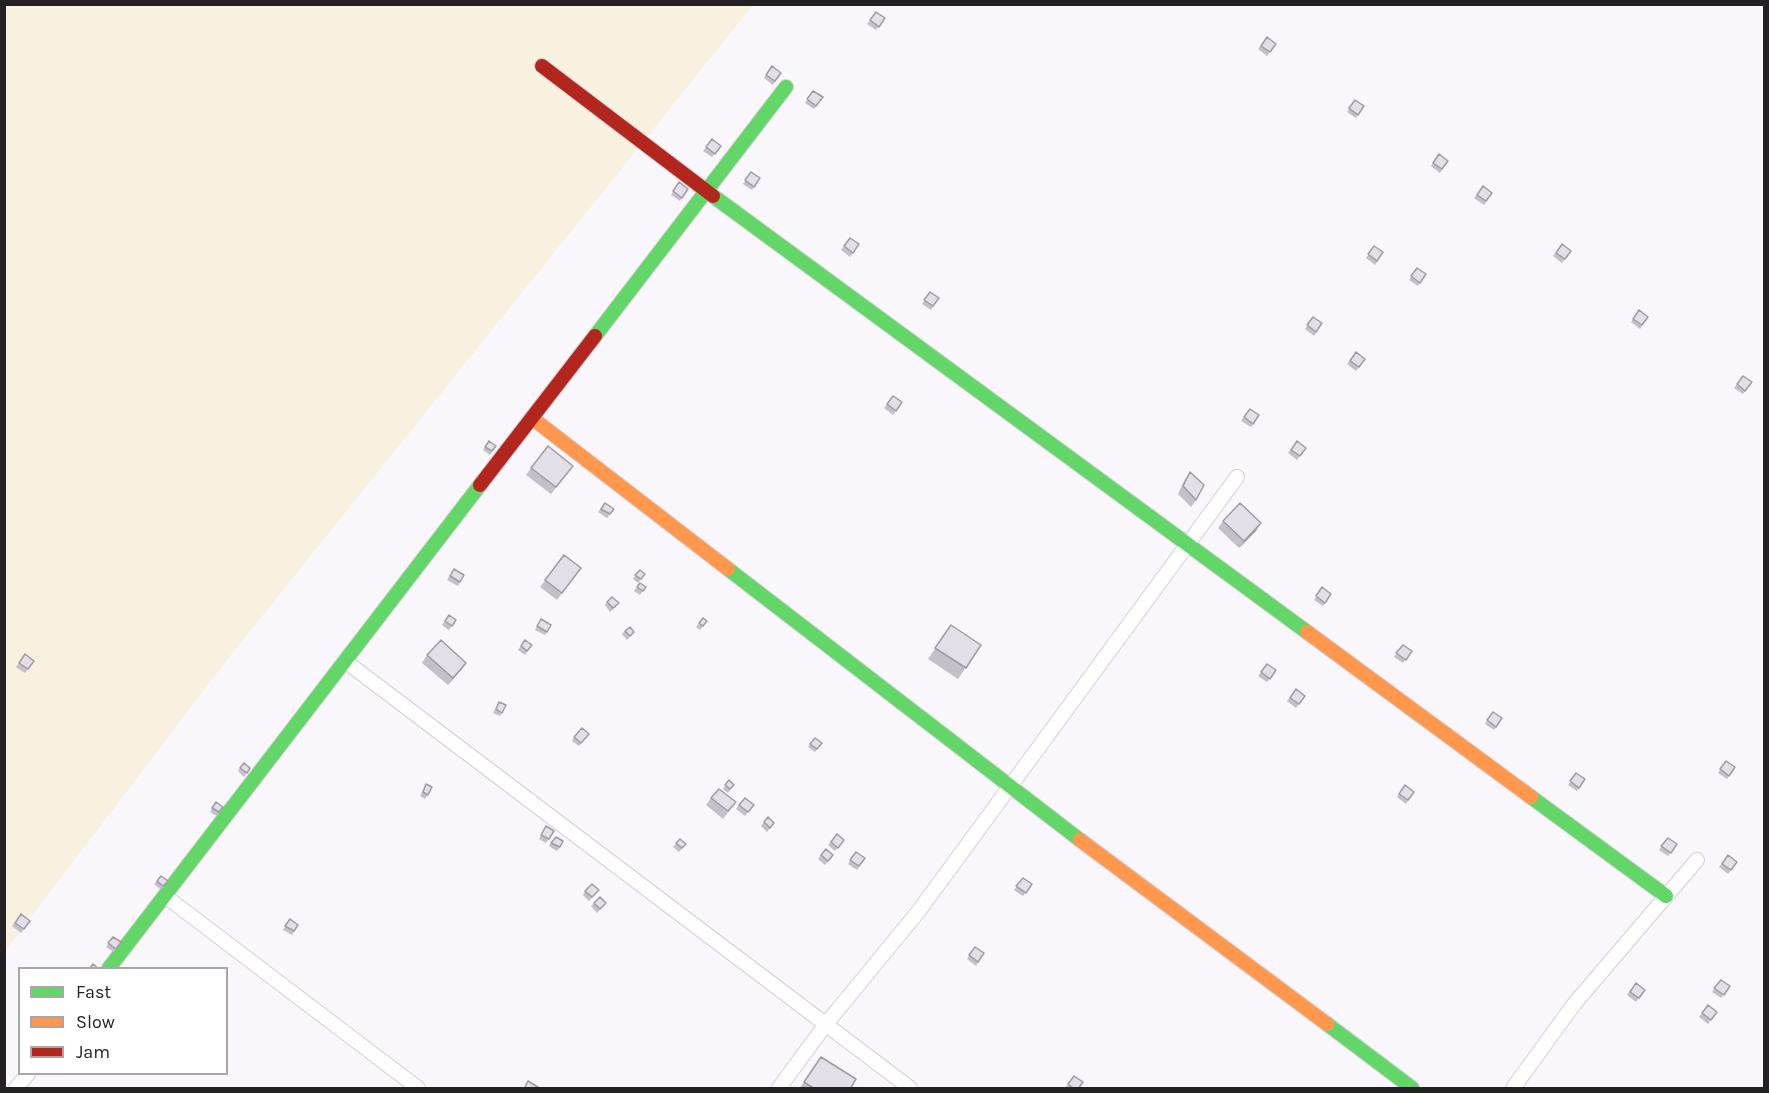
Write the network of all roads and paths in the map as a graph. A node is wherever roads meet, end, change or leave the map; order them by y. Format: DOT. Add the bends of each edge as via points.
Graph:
graph roads {
  1 [pos="542,66"];
  2 [pos="786,87"];
  3 [pos="706,191"];
  4 [pos="532,418"];
  5 [pos="1237,477"];
  6 [pos="1187,544"];
  7 [pos="345,661"];
  8 [pos="1010,787"];
  9 [pos="1697,860"];
  10 [pos="165,896"];
  11 [pos="1666,896"];
  12 [pos="111,967"];
  13 [pos="826,1024"];
  14 [pos="27,1075"];
  15 [pos="16,1089"];
  16 [pos="418,1089"];
  17 [pos="779,1089"];
  18 [pos="910,1089"];
  19 [pos="1412,1089"];
  20 [pos="1513,1089"];
  1 -- 3 [label="street"];
  2 -- 3 [label="street"];
  3 -- 4 [label="street"];
  3 -- 6 [label="street"];
  4 -- 7 [label="street"];
  4 -- 8 [label="street"];
  5 -- 6 [label="street"];
  6 -- 8 [label="street"];
  6 -- 11 [label="street"];
  7 -- 10 [label="street"];
  7 -- 13 [label="street"];
  8 -- 13 [label="street" via="918,912"];
  8 -- 19 [label="street"];
  9 -- 11 [label="street"];
  10 -- 12 [label="street"];
  10 -- 16 [label="street"];
  11 -- 20 [label="street" via="1575,1003"];
  13 -- 17 [label="street"];
  13 -- 18 [label="street"];
  14 -- 15 [label="street"];
}
